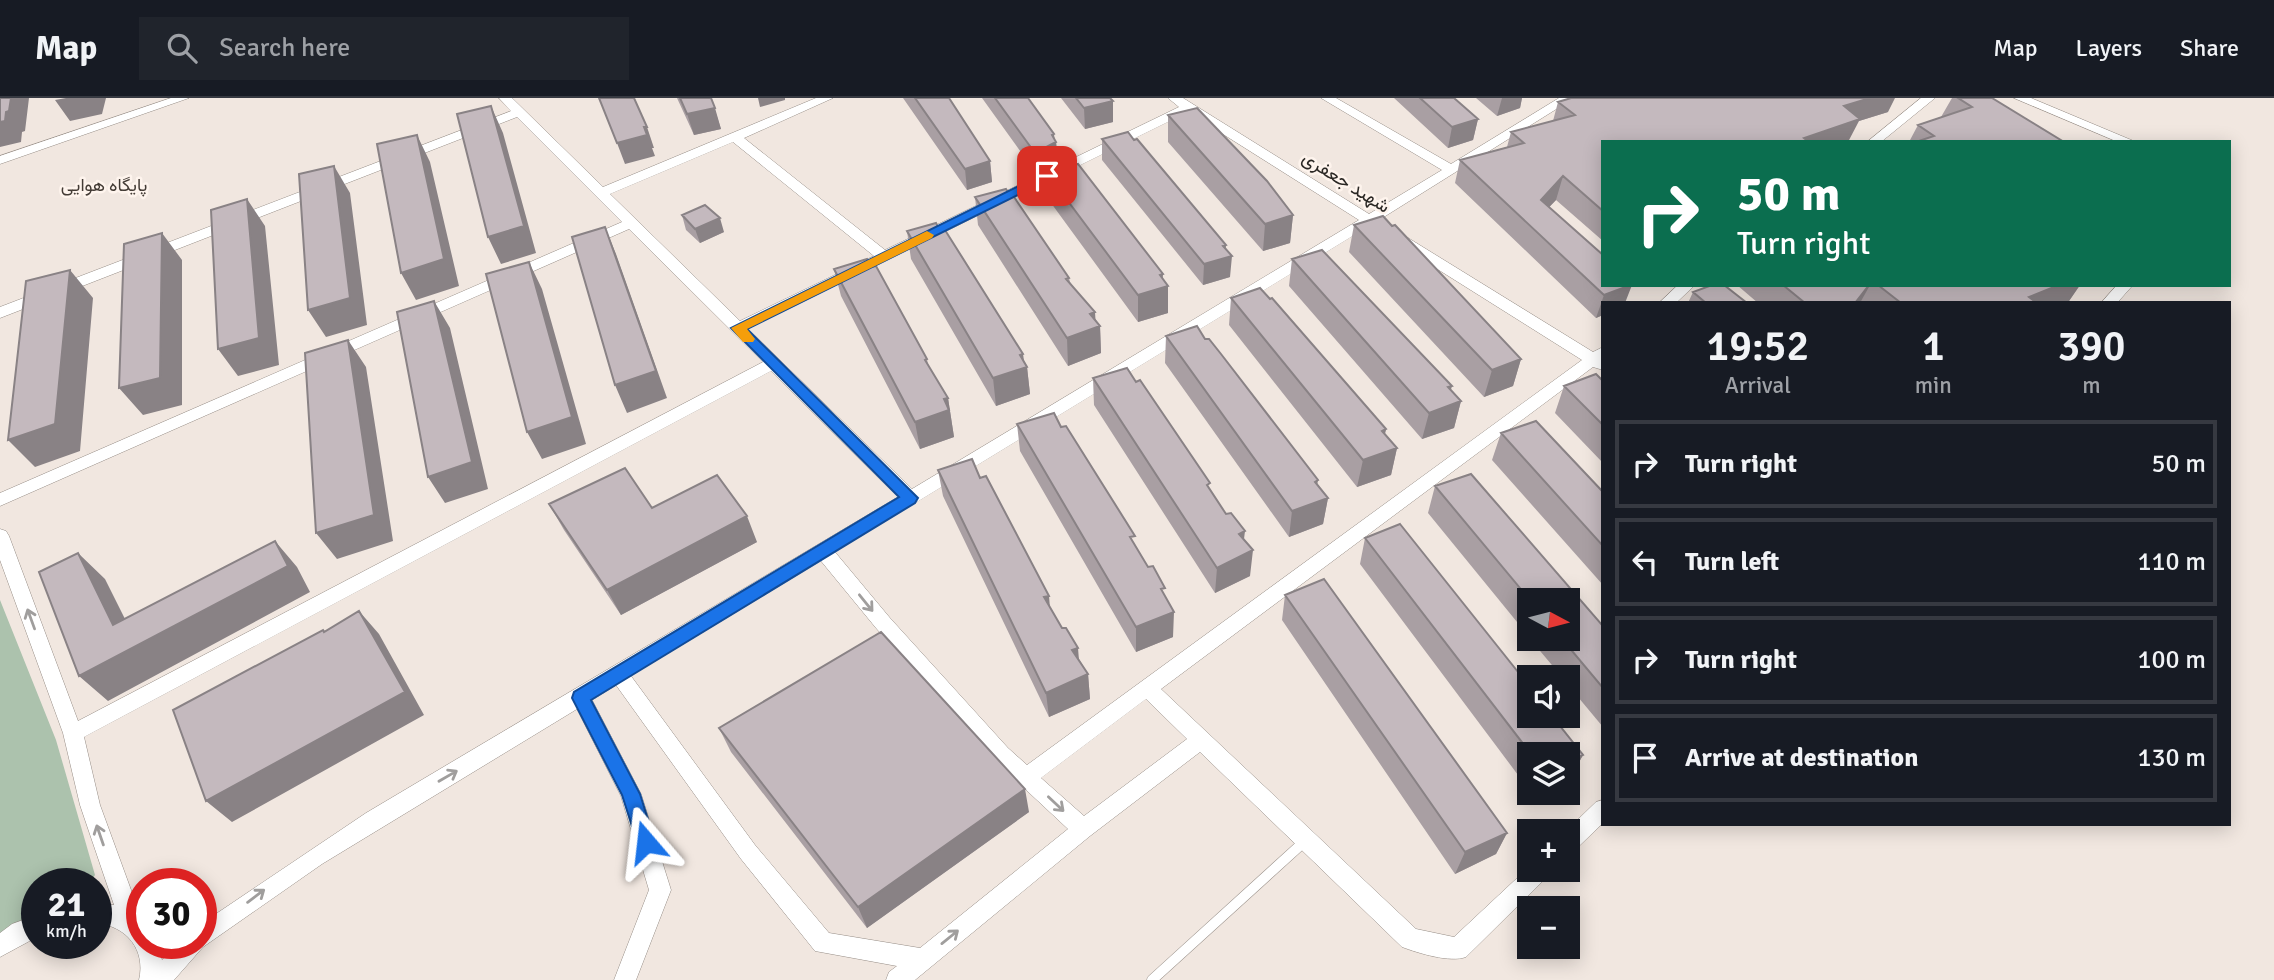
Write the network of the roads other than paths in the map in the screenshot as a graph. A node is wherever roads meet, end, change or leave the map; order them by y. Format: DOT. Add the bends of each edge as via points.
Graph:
graph roads {
  1 [pos="183,98"];
  2 [pos="505,98"];
  3 [pos="827,98"];
  4 [pos="1174,98"];
  5 [pos="1327,98"];
  6 [pos="1569,98"];
  7 [pos="1929,98"];
  8 [pos="2020,98"];
  9 [pos="1188,107"];
  10 [pos="519,112"];
  11 [pos="735,137"];
  12 [pos="1876,140"];
  13 [pos="2125,140"];
  14 [pos="0,160"];
  15 [pos="1452,170"];
  16 [pos="601,193"];
  17 [pos="1370,220"];
  18 [pos="631,223"];
  19 [pos="883,256"];
  20 [pos="1686,287"];
  21 [pos="2124,287"];
  22 [pos="1668,301"];
  23 [pos="2110,301"];
  24 [pos="0,313"];
  25 [pos="738,328"];
  26 [pos="1600,359"];
  27 [pos="773,363"];
  28 [pos="910,498"];
  29 [pos="0,500"];
  30 [pos="0,536"];
  31 [pos="823,551"];
  32 [pos="619,674"];
  33 [pos="1147,688"];
  34 [pos="581,698"];
  35 [pos="73,733"];
  36 [pos="1201,740"];
  37 [pos="1026,777"];
  38 [pos="1601,811"];
  39 [pos="1083,830"];
  40 [pos="1580,831"];
  41 [pos="1305,841"];
  42 [pos="1528,882"];
  43 [pos="126,902"];
  44 [pos="217,925"];
  45 [pos="21,932"];
  46 [pos="0,946"];
  47 [pos="151,959"];
  48 [pos="178,959"];
  49 [pos="922,959"];
  50 [pos="150,980"];
  51 [pos="158,980"];
  52 [pos="625,980"];
  53 [pos="897,980"];
  54 [pos="1152,980"];
  1 -- 14 [label="street"];
  2 -- 10 [label="street"];
  3 -- 11 [label="street"];
  4 -- 9 [label="street, شهید جعفری"];
  5 -- 15 [label="street"];
  6 -- 15 [label="street"];
  7 -- 12 [label="street"];
  8 -- 13 [label="street"];
  9 -- 17 [label="street, شهید جعفری"];
  9 -- 19 [label="street"];
  10 -- 16 [label="street"];
  10 -- 24 [label="street"];
  11 -- 16 [label="street"];
  11 -- 19 [label="street"];
  15 -- 17 [label="street"];
  16 -- 18 [label="street"];
  17 -- 26 [label="street, شهید جعفری"];
  17 -- 28 [label="street"];
  18 -- 25 [label="street"];
  18 -- 29 [label="street"];
  19 -- 25 [label="street"];
  20 -- 22 [label="street"];
  21 -- 23 [label="street"];
  25 -- 27 [label="street"];
  26 -- 33 [label="street"];
  27 -- 28 [label="street"];
  27 -- 35 [label="street"];
  28 -- 31 [label="street"];
  35 -- 30 [label="street, one-way"];
  31 -- 32 [label="street"];
  31 -- 37 [label="street, one-way"];
  32 -- 34 [label="street"];
  32 -- 49 [label="street" via="748,852 823,943"];
  33 -- 36 [label="street"];
  33 -- 37 [label="street"];
  44 -- 34 [label="street, one-way" via="408,799"];
  34 -- 52 [label="street" via="631,794 660,890"];
  43 -- 35 [label="street, one-way" via="92,812"];
  36 -- 39 [label="street"];
  36 -- 41 [label="street"];
  37 -- 39 [label="street, one-way"];
  38 -- 40 [label="street"];
  49 -- 39 [label="street, one-way"];
  41 -- 42 [label="street" via="1410,939 1458,949"];
  41 -- 54 [label="lane"];
  45 -- 46 [label="street"];
  47 -- 50 [label="street"];
  48 -- 51 [label="street"];
  49 -- 53 [label="street"];
}
